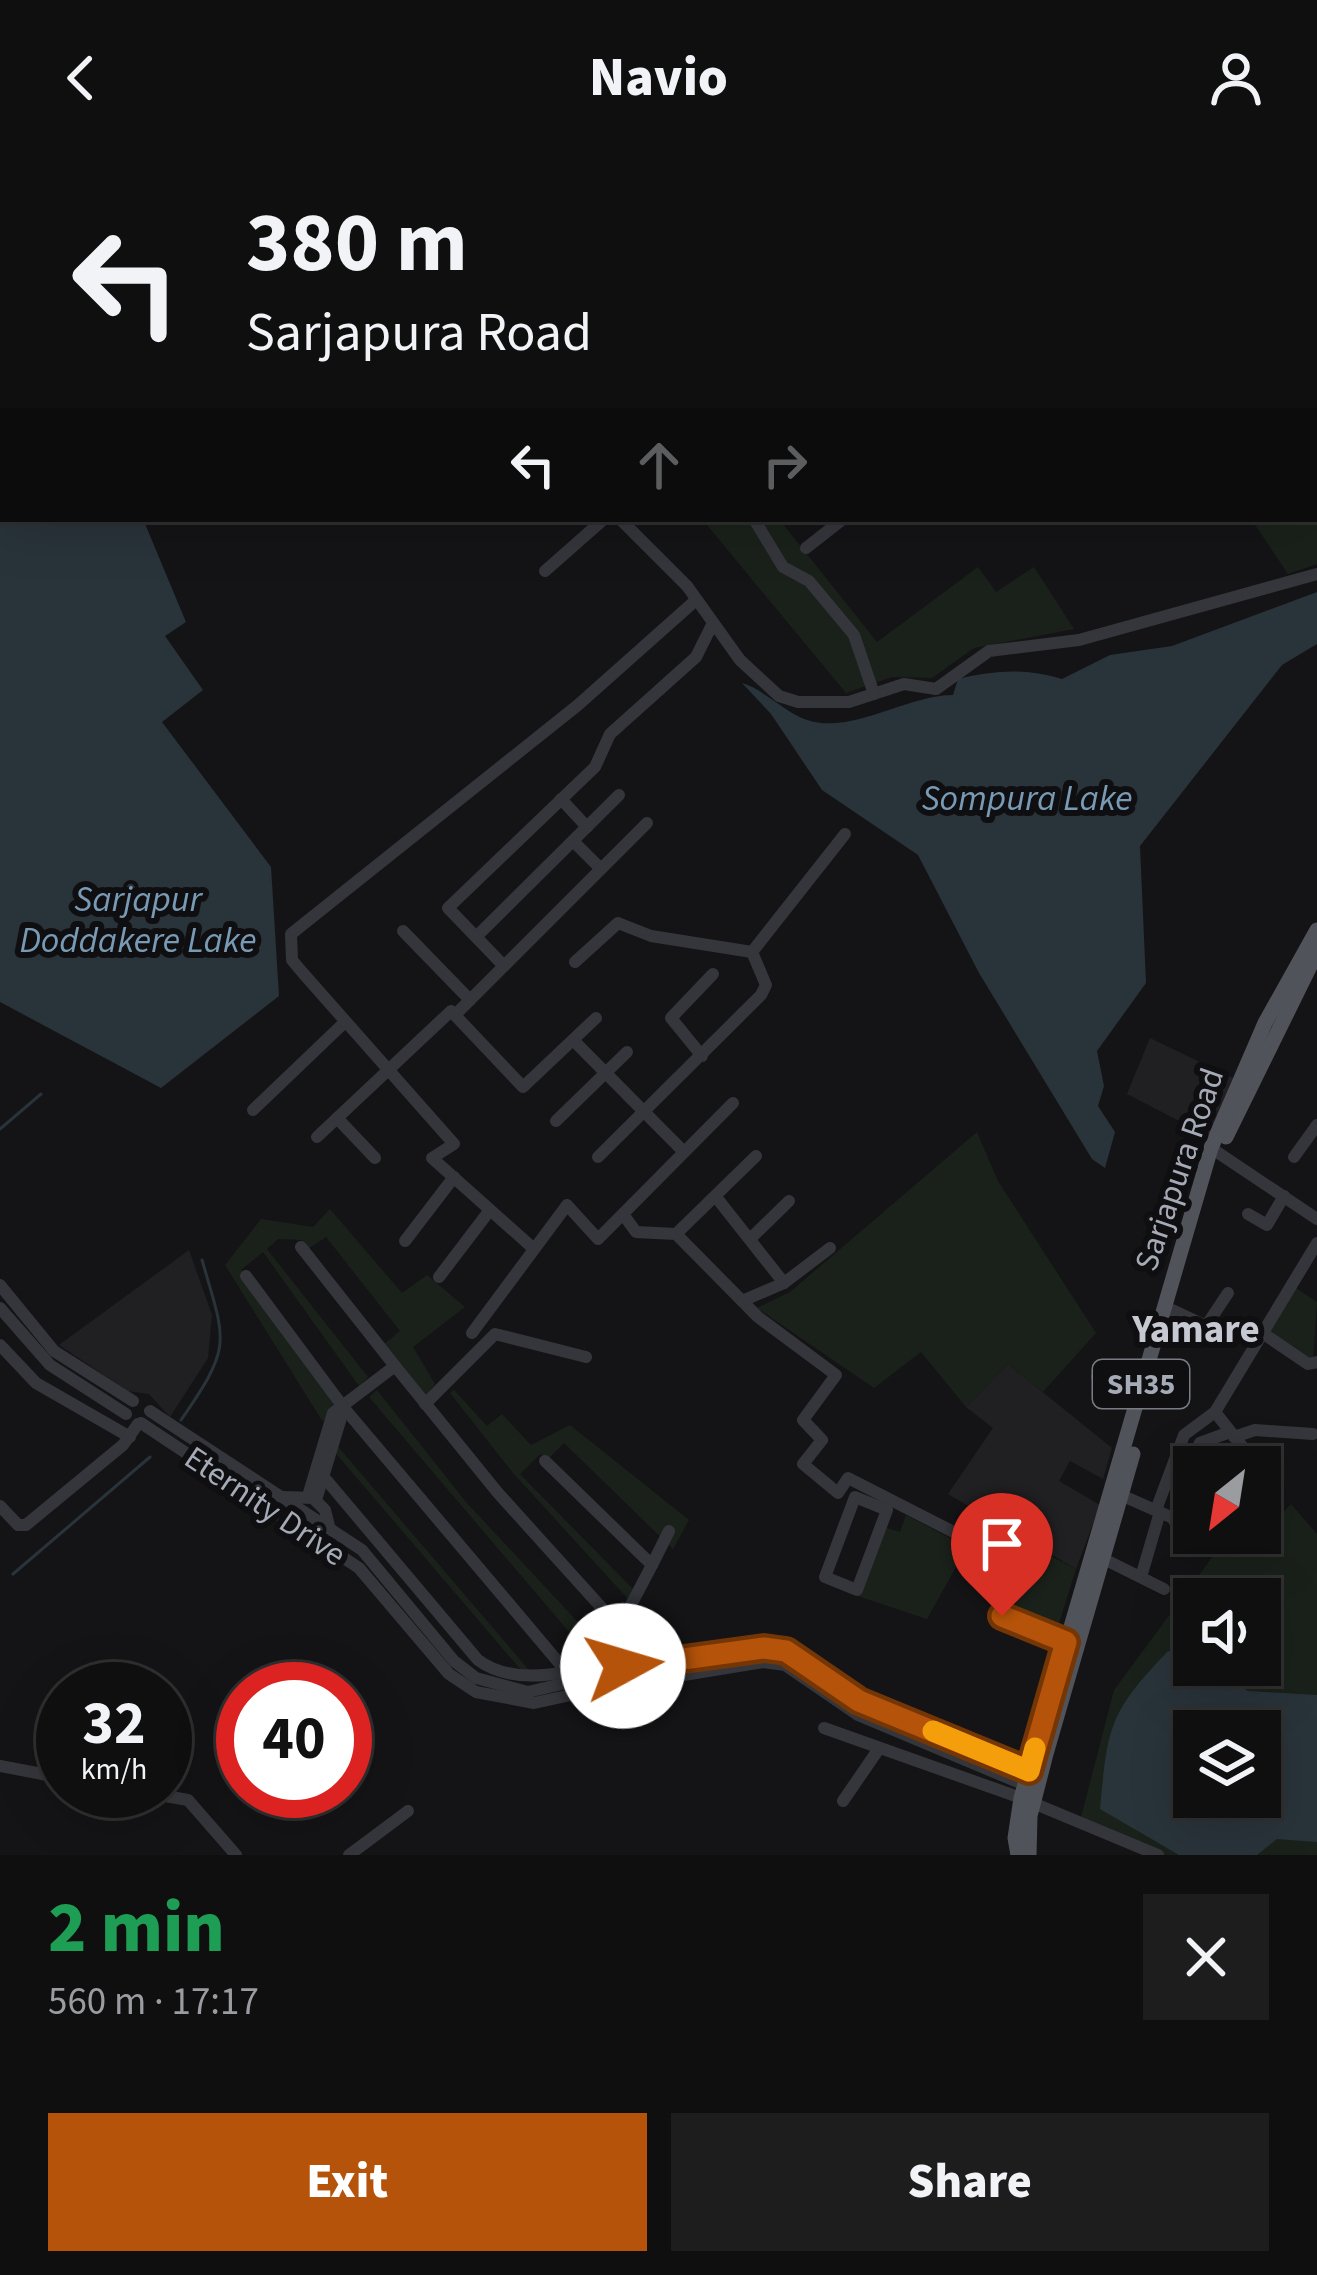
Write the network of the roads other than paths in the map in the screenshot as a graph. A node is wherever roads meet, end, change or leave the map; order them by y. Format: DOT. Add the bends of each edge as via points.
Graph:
graph roads {
  1 [pos="601,522"];
  2 [pos="623,522"];
  3 [pos="755,522"];
  4 [pos="839,522"];
  5 [pos="806,548"];
  6 [pos="545,571"];
  7 [pos="1317,574"];
  8 [pos="696,600"];
  9 [pos="712,625"];
  10 [pos="874,694"];
  11 [pos="619,795"];
  12 [pos="561,800"];
  13 [pos="647,823"];
  14 [pos="587,827"];
  15 [pos="845,834"];
  16 [pos="573,841"];
  17 [pos="601,869"];
  18 [pos="403,931"];
  19 [pos="476,937"];
  20 [pos="1316,941"];
  21 [pos="752,952"];
  22 [pos="574,962"];
  23 [pos="504,966"];
  24 [pos="713,974"];
  25 [pos="470,1000"];
  26 [pos="454,1015"];
  27 [pos="596,1018"];
  28 [pos="345,1022"];
  29 [pos="573,1040"];
  30 [pos="627,1052"];
  31 [pos="702,1056"];
  32 [pos="388,1070"];
  33 [pos="605,1073"];
  34 [pos="733,1103"];
  35 [pos="253,1110"];
  36 [pos="644,1112"];
  37 [pos="337,1118"];
  38 [pos="1299,1118"];
  39 [pos="556,1121"];
  40 [pos="1317,1122"];
  41 [pos="317,1137"];
  42 [pos="1216,1150"];
  43 [pos="684,1152"];
  44 [pos="756,1156"];
  45 [pos="598,1157"];
  46 [pos="1294,1157"];
  47 [pos="375,1158"];
  48 [pos="454,1177"];
  49 [pos="1284,1196"];
  50 [pos="716,1197"];
  51 [pos="789,1201"];
  52 [pos="490,1210"];
  53 [pos="622,1214"];
  54 [pos="1248,1214"];
  55 [pos="1317,1219"];
  56 [pos="676,1234"];
  57 [pos="750,1239"];
  58 [pos="405,1241"];
  59 [pos="1317,1243"];
  60 [pos="301,1247"];
  61 [pos="830,1248"];
  62 [pos="534,1249"];
  63 [pos="246,1276"];
  64 [pos="440,1277"];
  65 [pos="784,1282"];
  66 [pos="2,1292"];
  67 [pos="1228,1294"];
  68 [pos="742,1301"];
  69 [pos="0,1308"];
  70 [pos="1172,1310"];
  71 [pos="1261,1332"];
  72 [pos="472,1333"];
  73 [pos="0,1345"];
  74 [pos="586,1357"];
  75 [pos="1317,1362"];
  76 [pos="395,1366"];
  77 [pos="1097,1377"];
  78 [pos="425,1404"];
  79 [pos="1136,1404"];
  80 [pos="344,1408"];
  81 [pos="1215,1412"];
  82 [pos="138,1414"];
  83 [pos="1313,1434"];
  84 [pos="1232,1435"];
  85 [pos="130,1437"];
  86 [pos="1198,1446"];
  87 [pos="1241,1446"];
  88 [pos="544,1461"];
  89 [pos="322,1476"];
  90 [pos="1118,1494"];
  91 [pos="873,1497"];
  92 [pos="312,1498"];
  93 [pos="279,1503"];
  94 [pos="0,1506"];
  95 [pos="1158,1511"];
  96 [pos="1173,1524"];
  97 [pos="329,1526"];
  98 [pos="669,1532"];
  99 [pos="1104,1559"];
  100 [pos="652,1565"];
  101 [pos="1141,1577"];
  102 [pos="1164,1589"];
  103 [pos="620,1628"];
  104 [pos="1066,1642"];
  105 [pos="647,1664"];
  106 [pos="565,1670"];
  107 [pos="624,1677"];
  108 [pos="647,1682"];
  109 [pos="824,1728"];
  110 [pos="878,1750"];
  111 [pos="0,1766"];
  112 [pos="36,1773"];
  113 [pos="1027,1789"];
  114 [pos="843,1801"];
  115 [pos="192,1805"];
  116 [pos="408,1811"];
  117 [pos="236,1855"];
  118 [pos="350,1855"];
  119 [pos="1018,1855"];
  120 [pos="1029,1855"];
  121 [pos="1158,1855"];
  1 -- 6 [label="street"];
  2 -- 8 [label="street"];
  3 -- 10 [label="street" via="770,552 809,581 854,635"];
  4 -- 5 [label="street"];
  7 -- 10 [label="street" via="1079,640 989,651 936,689 904,684"];
  8 -- 9 [label="street"];
  8 -- 28 [label="street" via="291,934 292,960"];
  9 -- 10 [label="street" via="779,696 823,703"];
  9 -- 12 [label="street" via="696,657 610,734 595,767"];
  11 -- 14 [label="street"];
  12 -- 14 [label="street"];
  12 -- 19 [label="street" via="448,908"];
  13 -- 17 [label="street"];
  14 -- 16 [label="street"];
  15 -- 21 [label="street"];
  16 -- 17 [label="street"];
  16 -- 19 [label="street"];
  17 -- 23 [label="street"];
  18 -- 25 [label="street"];
  19 -- 23 [label="street"];
  20 -- 42 [label="main road, Sarjapura Road / SH35" via="1265,1024"];
  21 -- 22 [label="street" via="619,923"];
  21 -- 31 [label="street" via="766,985"];
  23 -- 25 [label="street"];
  24 -- 31 [label="street" via="671,1018"];
  25 -- 26 [label="street"];
  26 -- 29 [label="street" via="523,1087"];
  26 -- 32 [label="street"];
  27 -- 29 [label="street"];
  28 -- 32 [label="street"];
  28 -- 35 [label="street"];
  29 -- 33 [label="street"];
  30 -- 33 [label="street"];
  31 -- 36 [label="street"];
  32 -- 37 [label="street"];
  32 -- 48 [label="street" via="454,1144 432,1158"];
  33 -- 36 [label="street"];
  33 -- 39 [label="street"];
  34 -- 43 [label="street"];
  36 -- 43 [label="street"];
  36 -- 45 [label="street"];
  37 -- 41 [label="street"];
  37 -- 47 [label="street"];
  38 -- 40 [label="street"];
  40 -- 46 [label="street"];
  42 -- 49 [label="street"];
  42 -- 70 [label="main road, Sarjapura Road"];
  42 -- 79 [label="main road, Sarjapura Road / SH35"];
  43 -- 53 [label="street"];
  44 -- 50 [label="street"];
  48 -- 52 [label="street"];
  48 -- 58 [label="street"];
  49 -- 54 [label="street" via="1267,1225"];
  49 -- 55 [label="street"];
  50 -- 56 [label="street"];
  50 -- 57 [label="street"];
  51 -- 57 [label="street"];
  52 -- 62 [label="street"];
  52 -- 64 [label="street"];
  53 -- 56 [label="street" via="636,1232"];
  53 -- 62 [label="street" via="598,1239 567,1205"];
  56 -- 68 [label="street"];
  57 -- 65 [label="street"];
  59 -- 71 [label="street"];
  60 -- 76 [label="street"];
  61 -- 65 [label="street"];
  62 -- 72 [label="street"];
  63 -- 80 [label="street"];
  65 -- 68 [label="street"];
  66 -- 82 [label="street, Eternity Drive" via="53,1352"];
  67 -- 70 [label="street" via="1205,1325"];
  68 -- 91 [label="street" via="836,1375 803,1420 822,1440 802,1464 838,1493 848,1478"];
  69 -- 82 [label="street, Eternity Drive" via="50,1365"];
  70 -- 90 [label="main road, Sarjapura Road"];
  71 -- 75 [label="street" via="1308,1364"];
  71 -- 81 [label="street"];
  73 -- 85 [label="street" via="36,1383"];
  74 -- 78 [label="street" via="495,1334"];
  76 -- 78 [label="street"];
  76 -- 80 [label="street"];
  77 -- 79 [label="street"];
  78 -- 103 [label="street"];
  79 -- 90 [label="main road, Sarjapura Road / SH35"];
  80 -- 89 [label="street"];
  80 -- 92 [label="street" via="327,1423"];
  80 -- 106 [label="street"];
  81 -- 84 [label="street"];
  81 -- 95 [label="street" via="1184,1435"];
  82 -- 85 [label="street"];
  82 -- 93 [label="street, Eternity Drive"];
  83 -- 84 [label="street"];
  84 -- 86 [label="street"];
  84 -- 87 [label="street"];
  85 -- 94 [label="street" via="26,1526"];
  88 -- 100 [label="street"];
  89 -- 92 [label="street"];
  89 -- 106 [label="street" via="478,1660 516,1676"];
  90 -- 95 [label="street"];
  90 -- 99 [label="main road, Sarjapura Road"];
  90 -- 104 [label="main road, Sarjapura Road / SH35"];
  91 -- 91 [label="street" via="887,1510 856,1590 825,1577 855,1497"];
  91 -- 104 [label="street" via="1024,1568 1002,1616"];
  92 -- 93 [label="street"];
  92 -- 97 [label="street"];
  93 -- 97 [label="street, Eternity Drive"];
  93 -- 107 [label="street, Eternity Drive" via="359,1568 449,1674 476,1692 534,1703"];
  95 -- 96 [label="street"];
  95 -- 101 [label="street"];
  97 -- 107 [label="street, Eternity Drive" via="375,1562 476,1678 528,1692"];
  98 -- 100 [label="street"];
  99 -- 101 [label="street"];
  99 -- 113 [label="main road, Sarjapura Road"];
  100 -- 103 [label="street"];
  101 -- 102 [label="street"];
  103 -- 106 [label="street" via="601,1662"];
  104 -- 113 [label="main road, Sarjapura Road / SH35"];
  105 -- 107 [label="street, Eternity Drive" via="635,1658"];
  105 -- 108 [label="street"];
  105 -- 113 [label="street, Eternity Drive" via="786,1651 859,1701"];
  107 -- 108 [label="street, Eternity Drive" via="639,1687"];
  108 -- 113 [label="street, Eternity Drive" via="785,1665 858,1715"];
  109 -- 110 [label="street"];
  110 -- 113 [label="street"];
  110 -- 114 [label="street"];
  111 -- 112 [label="street"];
  113 -- 119 [label="main road, Sarjapura Road / SH35"];
  113 -- 120 [label="main road, Sarjapura Road"];
  113 -- 121 [label="street"];
  115 -- 117 [label="street"];
  116 -- 118 [label="street"];
}
